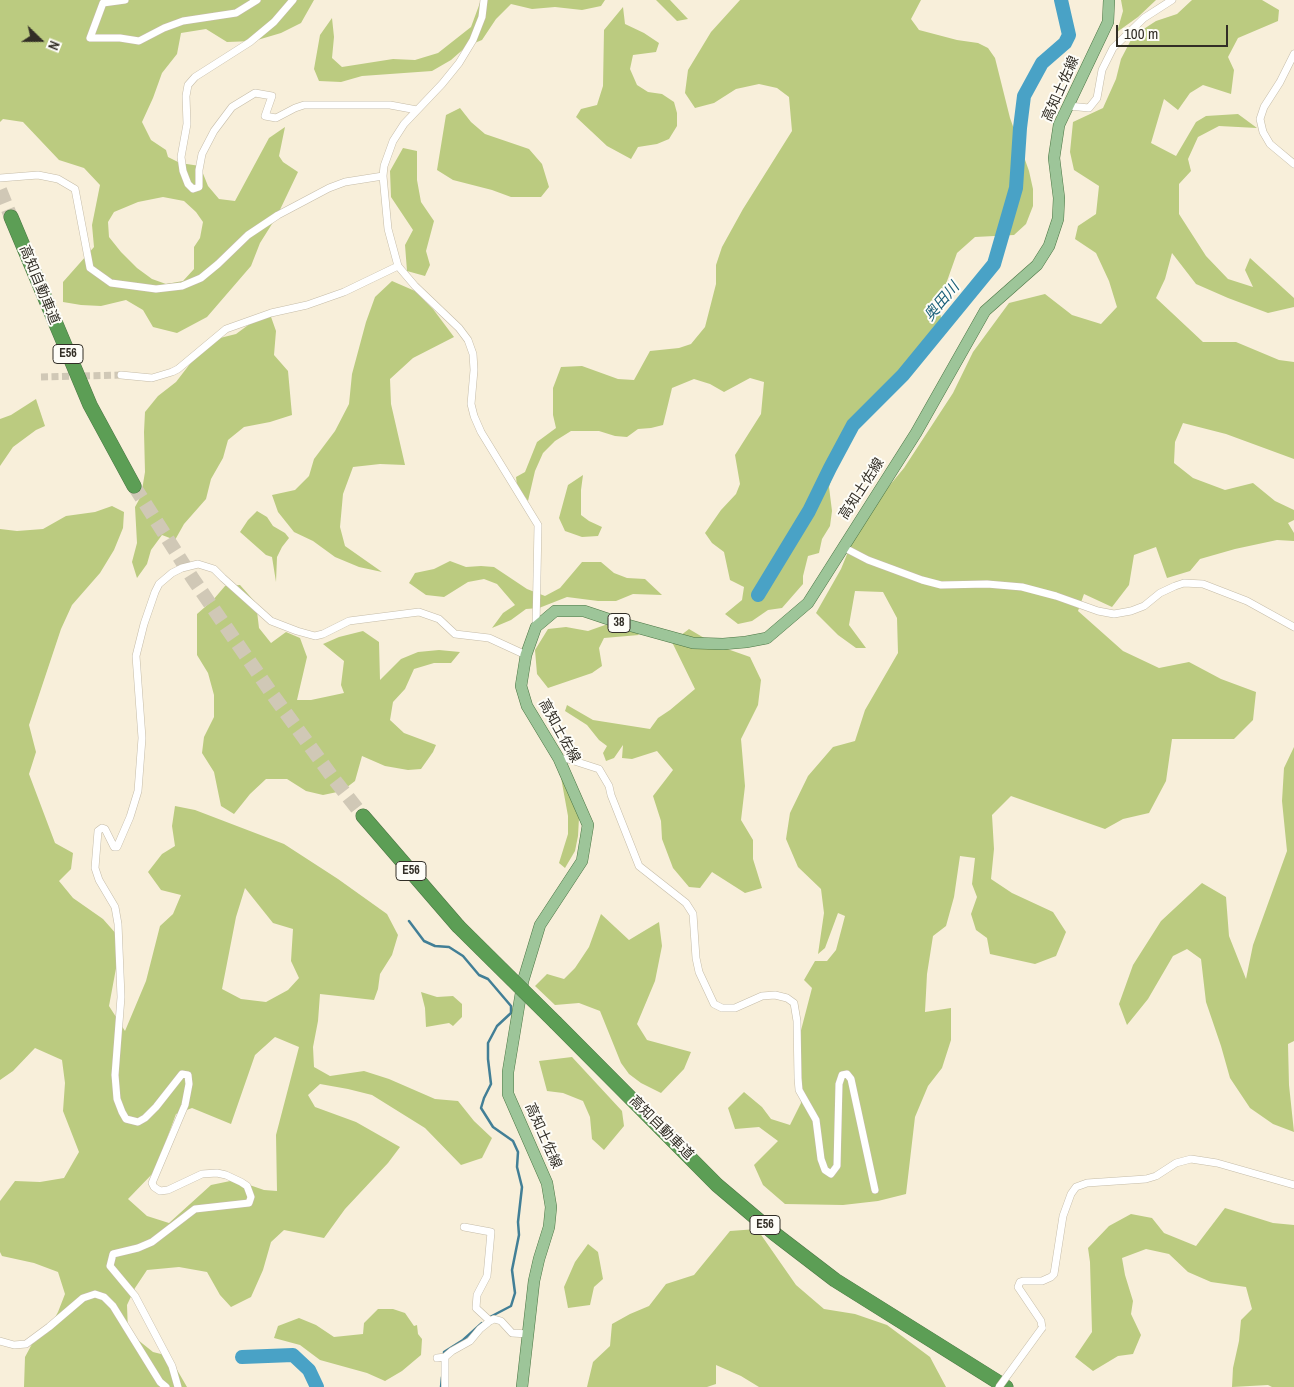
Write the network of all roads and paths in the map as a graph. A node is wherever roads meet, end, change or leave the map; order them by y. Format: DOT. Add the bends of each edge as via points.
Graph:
graph roads {
  1 [pos="125,0"];
  2 [pos="257,0"];
  3 [pos="293,0"];
  4 [pos="484,0"];
  5 [pos="1109,0"];
  6 [pos="1172,0"];
  7 [pos="1294,54"];
  8 [pos="1069,106"];
  9 [pos="417,110"];
  10 [pos="1294,164"];
  11 [pos="383,176"];
  12 [pos="0,178"];
  13 [pos="11,218"];
  14 [pos="398,266"];
  15 [pos="121,375"];
  16 [pos="134,486"];
  17 [pos="843,546"];
  18 [pos="536,627"];
  19 [pos="1294,627"];
  20 [pos="526,655"];
  21 [pos="558,759"];
  22 [pos="363,816"];
  23 [pos="1294,1185"];
  24 [pos="875,1190"];
  25 [pos="464,1227"];
  26 [pos="487,1318"];
  27 [pos="528,1334"];
  28 [pos="0,1341"];
  29 [pos="445,1357"];
  30 [pos="437,1358"];
  31 [pos="166,1387"];
  32 [pos="178,1387"];
  33 [pos="445,1387"];
  34 [pos="522,1387"];
  35 [pos="999,1387"];
  36 [pos="1006,1387"];
  1 -- 2 [label="street" via="103,3 90,38 139,42 183,22 236,13"];
  3 -- 9 [label="street" via="250,42 195,77 188,85 187,124 181,157 183,171 193,189 198,186 202,154 214,131 232,107 255,93 272,96 265,116 276,118 304,105 390,105"];
  4 -- 9 [label="street" via="482,17 473,40 442,84"];
  5 -- 8 [label="main road, 高知土佐線 / 38" via="1108,22"];
  6 -- 8 [label="street" via="1144,18 1113,48 1102,70 1097,98 1089,108"];
  7 -- 10 [label="street" via="1260,119 1270,144"];
  8 -- 17 [label="main road, 高知土佐線 / 38" via="1059,125 1054,158 1058,219 1049,246 1037,265 985,311 916,433"];
  9 -- 11 [label="street" via="393,141"];
  11 -- 12 [label="street" via="329,188 248,235 201,278 182,286 156,289 111,282 90,268 75,189 58,179 38,175"];
  11 -- 14 [label="street" via="388,229"];
  13 -- 16 [label="highway, 高知自動車道 / E56" via="90,405"];
  14 -- 15 [label="street" via="344,292 226,329 178,370 152,378"];
  14 -- 18 [label="street" via="468,340 473,354 471,404 474,416 538,526"];
  17 -- 18 [label="main road, 高知土佐線 / 38" via="808,602 767,638 723,644 693,642 584,611 556,611"];
  17 -- 19 [label="street" via="868,560 941,585 1022,587 1114,614 1144,606 1175,586 1203,584 1247,601"];
  18 -- 20 [label="main road, 高知土佐線"];
  20 -- 21 [label="main road, 高知土佐線" via="521,686 527,706"];
  20 -- 32 [label="street" via="489,638 455,634 439,619 419,612 349,621 314,636 271,621 214,569 198,564 172,573 155,592 136,656 142,738 138,791 118,847 114,847 102,828 98,831 95,868 115,907 118,924 121,997 114,1074 117,1099 126,1119 138,1122 156,1107 182,1074 188,1075 185,1105 152,1182 154,1187 160,1191 168,1190 202,1174 217,1174 247,1186 251,1197 249,1203 195,1209 152,1242 113,1254 110,1266 140,1304 172,1366"];
  21 -- 24 [label="street" via="599,769 609,786 640,866 686,903 693,914 699,972 714,1004 722,1008 736,1008 762,996 775,995 794,1003 799,1090 816,1120 825,1170 831,1174 837,1166 838,1084 842,1075 847,1074 851,1079"];
  21 -- 27 [label="main road, 高知土佐線" via="588,825 582,861 540,925 523,981 508,1072 508,1094 547,1183 551,1207 549,1227 534,1281"];
  22 -- 36 [label="highway, 高知自動車道 / E56, bridge" via="458,926 717,1184 835,1280"];
  23 -- 35 [label="street, bridge" via="1217,1163 1190,1159 1146,1179 1087,1183 1076,1187 1063,1216 1054,1274 1042,1280 1023,1280 1018,1287 1041,1321 1042,1328"];
  25 -- 26 [label="street" via="490,1232 487,1276 477,1295 476,1308"];
  26 -- 27 [label="street" via="501,1321 512,1333"];
  26 -- 29 [label="street" via="470,1341"];
  27 -- 34 [label="main road, 高知土佐線"];
  28 -- 31 [label="street" via="26,1344 83,1298 95,1294 113,1306"];
  29 -- 30 [label="street"];
  29 -- 33 [label="street"];
}
